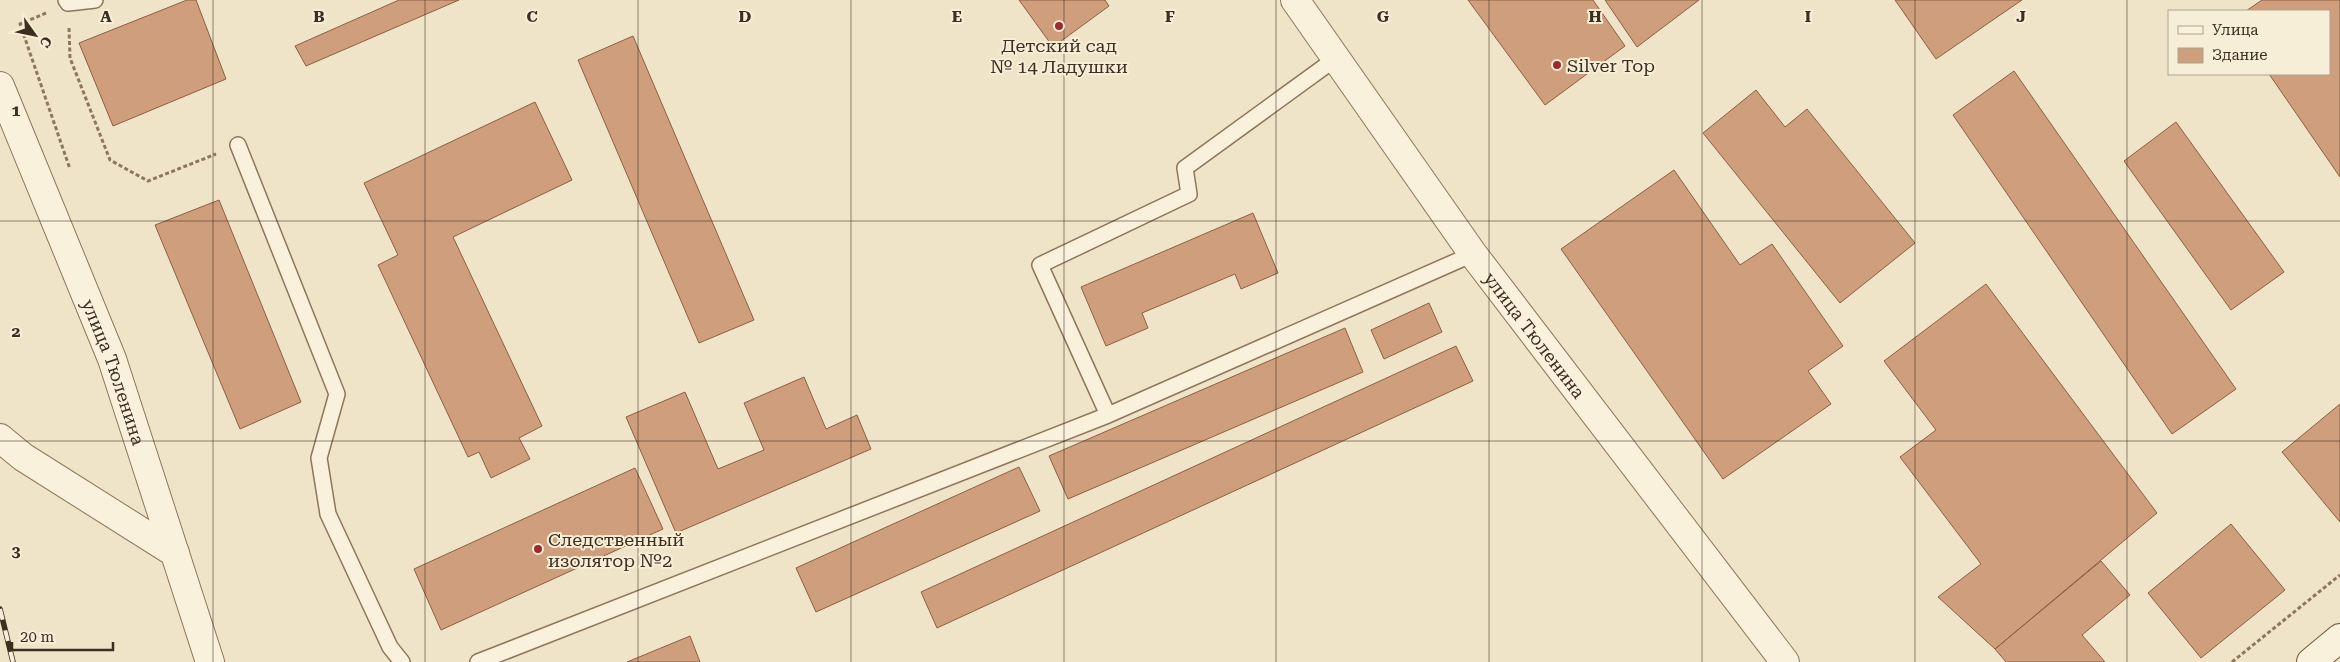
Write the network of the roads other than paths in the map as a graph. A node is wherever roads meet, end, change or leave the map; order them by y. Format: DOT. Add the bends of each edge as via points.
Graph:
graph roads {
  1 [pos="95,0"];
  2 [pos="1295,0"];
  3 [pos="67,2"];
  4 [pos="1335,59"];
  5 [pos="0,86"];
  6 [pos="238,145"];
  7 [pos="1473,254"];
  8 [pos="1108,414"];
  9 [pos="0,438"];
  10 [pos="175,554"];
  11 [pos="2340,638"];
  12 [pos="210,662"];
  13 [pos="402,662"];
  14 [pos="478,662"];
  15 [pos="1785,662"];
  16 [pos="2311,662"];
  1 -- 3 [label="lane"];
  2 -- 4 [label="street, улица Тюленина"];
  4 -- 7 [label="street, улица Тюленина"];
  4 -- 8 [label="lane" via="1185,168 1189,194 1040,265"];
  5 -- 10 [label="street, улица Тюленина" via="112,359"];
  6 -- 13 [label="lane" via="337,394 319,458 328,514 390,647"];
  7 -- 8 [label="lane"];
  7 -- 15 [label="street, улица Тюленина"];
  8 -- 14 [label="lane"];
  9 -- 10 [label="street" via="23,457"];
  10 -- 12 [label="street, улица Тюленина"];
  11 -- 16 [label="street"];
}
